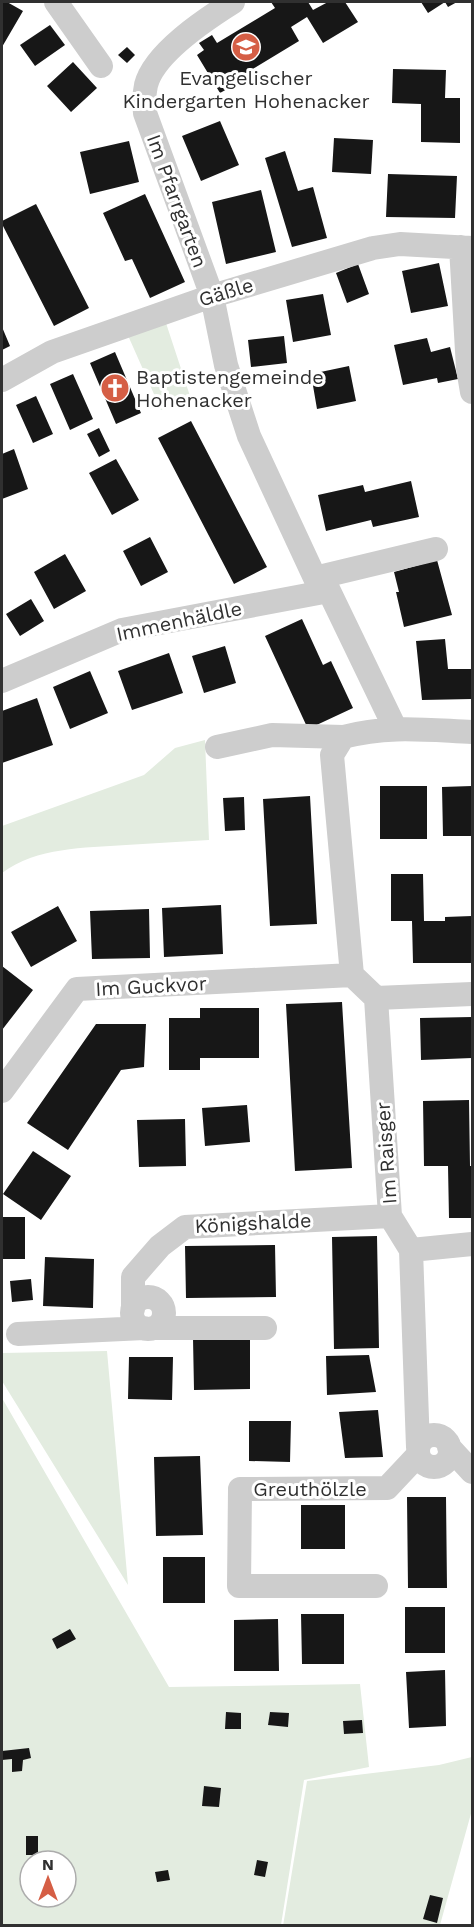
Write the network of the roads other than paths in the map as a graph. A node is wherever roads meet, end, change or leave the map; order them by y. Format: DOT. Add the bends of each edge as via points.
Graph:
graph roads {
  1 [pos="56,2"];
  2 [pos="233,2"];
  3 [pos="101,66"];
  4 [pos="467,247"];
  5 [pos="212,296"];
  6 [pos="2,380"];
  7 [pos="472,392"];
  8 [pos="435,549"];
  9 [pos="322,584"];
  10 [pos="2,681"];
  11 [pos="395,728"];
  12 [pos="472,732"];
  13 [pos="343,737"];
  14 [pos="217,747"];
  15 [pos="352,975"];
  16 [pos="472,994"];
  17 [pos="376,998"];
  18 [pos="2,1091"];
  19 [pos="390,1216"];
  20 [pos="472,1244"];
  21 [pos="411,1250"];
  22 [pos="143,1322"];
  23 [pos="266,1328"];
  24 [pos="18,1334"];
  25 [pos="418,1451"];
  26 [pos="472,1472"];
  27 [pos="376,1586"];
  1 -- 3 [label="street"];
  2 -- 5 [label="street, Im Pfarrgarten" via="196,26 156,64 144,97 145,113"];
  4 -- 5 [label="street, Gäßle" via="400,244 373,248"];
  4 -- 7 [label="street, Gäßle" via="468,368"];
  5 -- 6 [label="street, Gäßle" via="52,352"];
  5 -- 9 [label="street" via="226,365 249,436"];
  8 -- 9 [label="street, Immenhäldle"];
  9 -- 10 [label="street, Immenhäldle" via="122,630"];
  9 -- 11 [label="street"];
  11 -- 12 [label="street"];
  11 -- 13 [label="street"];
  13 -- 14 [label="street" via="272,735"];
  13 -- 15 [label="street" via="332,755"];
  15 -- 17 [label="street"];
  15 -- 18 [label="street, Im Guckvor" via="77,989"];
  16 -- 17 [label="street"];
  17 -- 19 [label="street, Im Raisger"];
  19 -- 21 [label="street, Im Raisger"];
  19 -- 22 [label="street, Königshalde" via="185,1227 160,1246 134,1276"];
  20 -- 21 [label="street"];
  21 -- 25 [label="street, Im Raisger"];
  22 -- 23 [label="street"];
  22 -- 24 [label="street"];
  25 -- 26 [label="street" via="423,1462 438,1466 449,1456 449,1447"];
  25 -- 27 [label="street, Greuthölzle" via="387,1488 240,1489 239,1586"];
}
